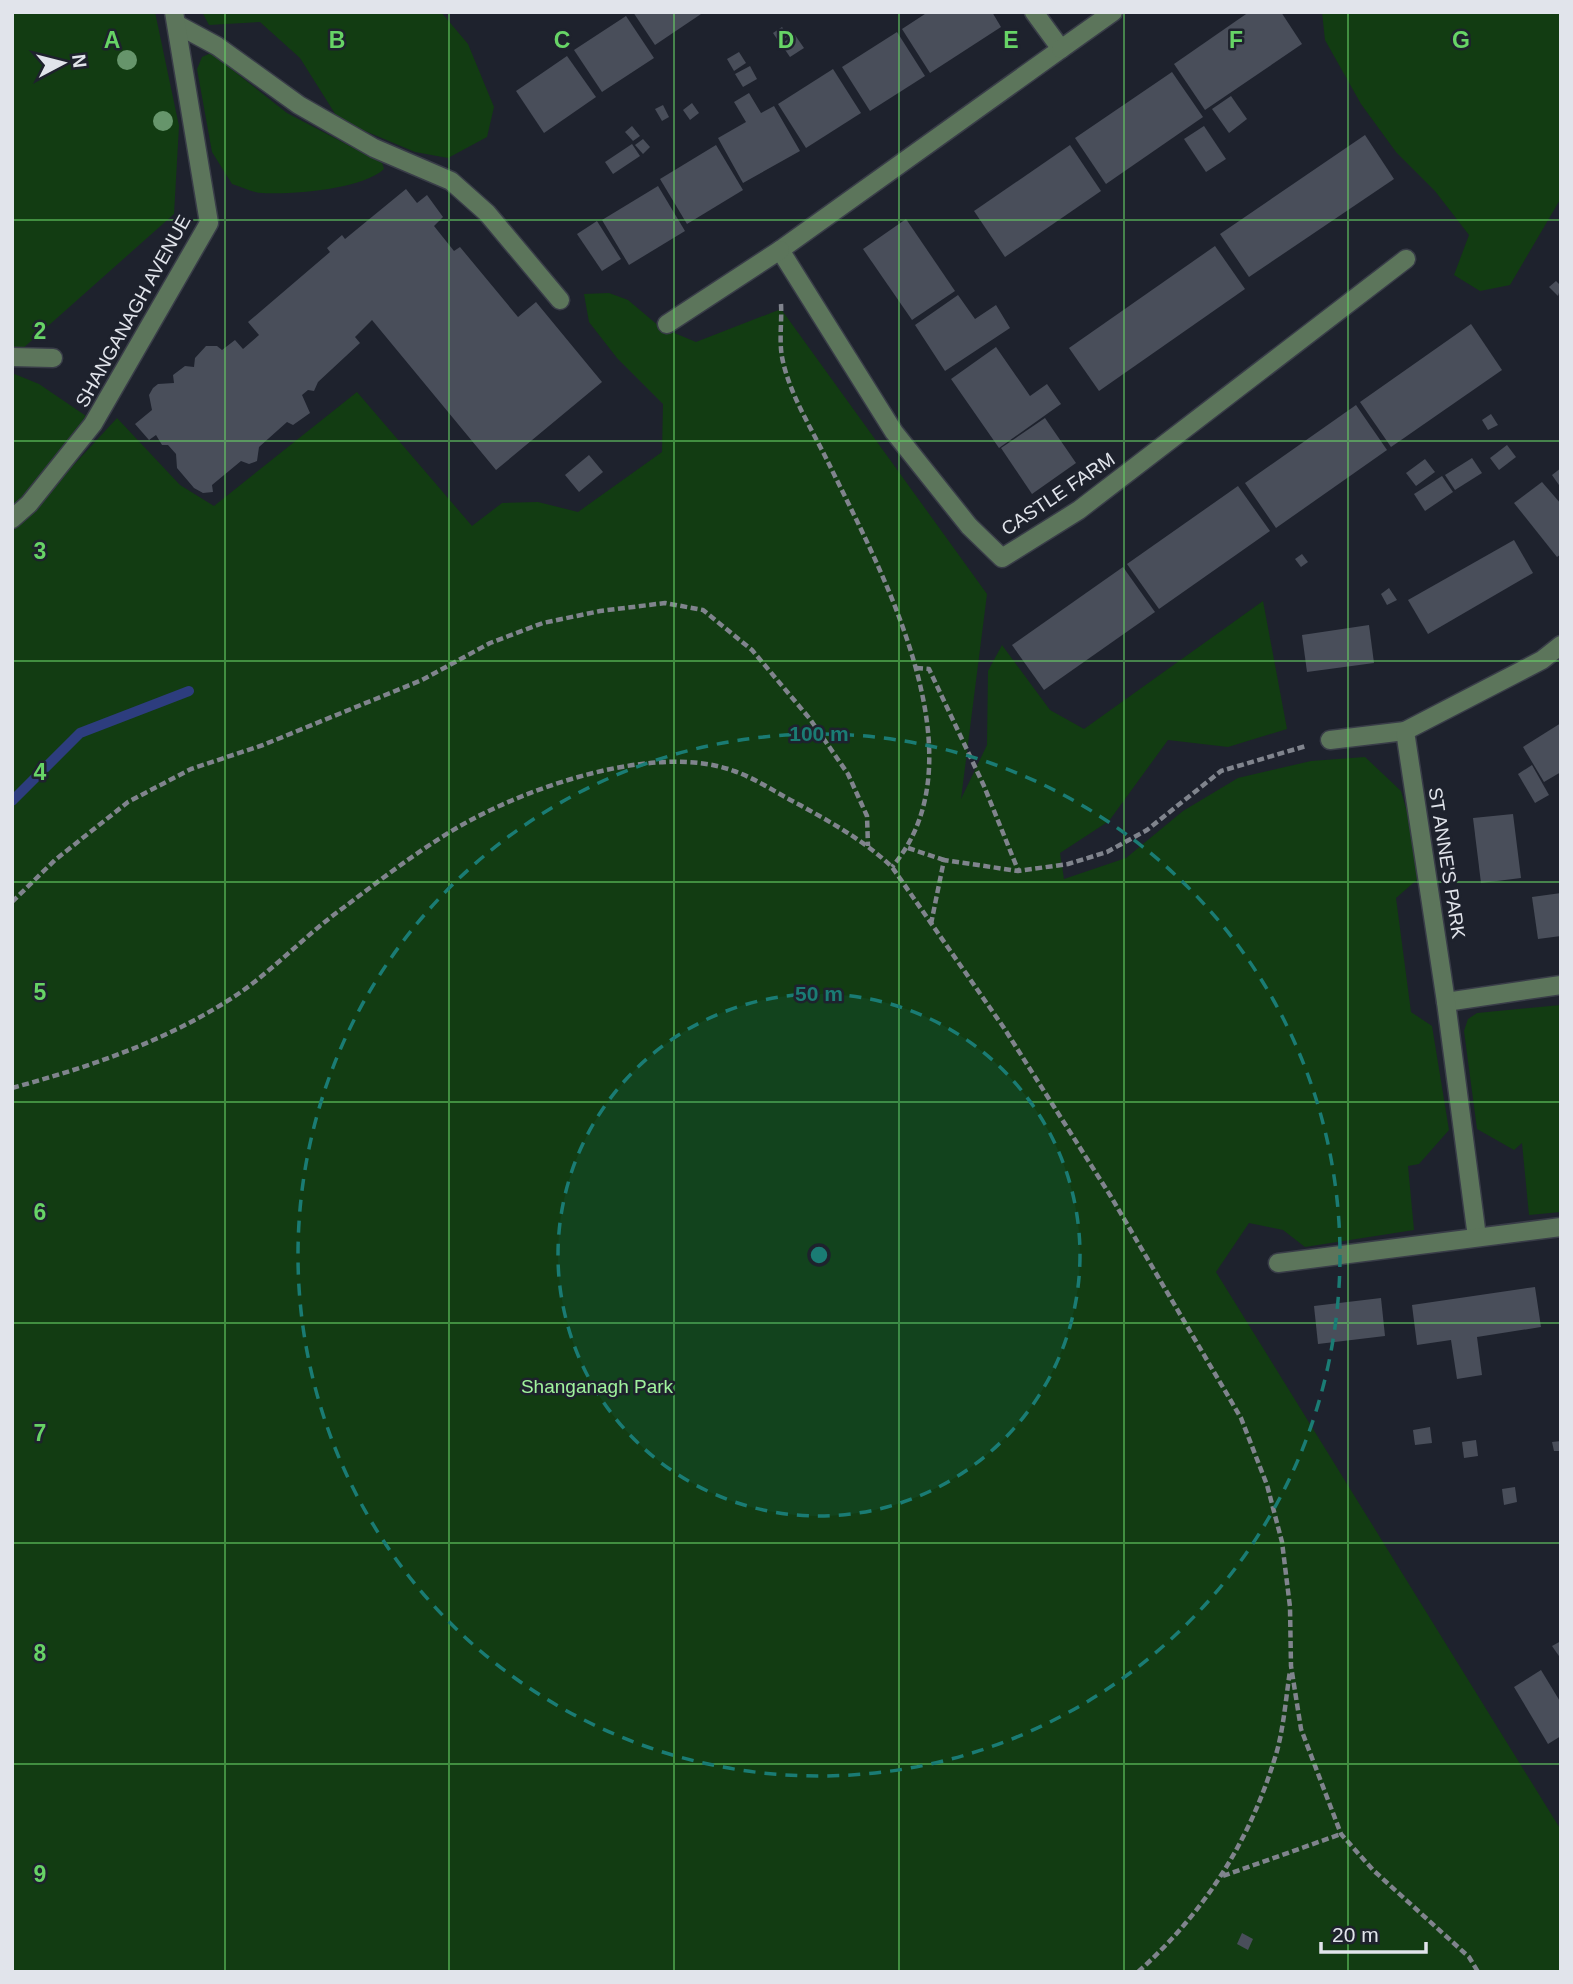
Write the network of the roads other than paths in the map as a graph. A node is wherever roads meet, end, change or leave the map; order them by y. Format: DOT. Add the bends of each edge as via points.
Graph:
graph roads {
  1 [pos="1034,12"];
  2 [pos="1113,12"];
  3 [pos="176,18"];
  4 [pos="1061,49"];
  5 [pos="780,250"];
  6 [pos="1406,259"];
  7 [pos="560,300"];
  8 [pos="667,324"];
  9 [pos="12,356"];
  10 [pos="53,358"];
  11 [pos="12,519"];
  12 [pos="1561,645"];
  13 [pos="1405,732"];
  14 [pos="1330,740"];
  15 [pos="1561,985"];
  16 [pos="1447,1002"];
  17 [pos="1561,1227"];
  18 [pos="1477,1237"];
  19 [pos="1278,1263"];
  1 -- 4 [label="street"];
  2 -- 4 [label="street"];
  3 -- 7 [label="street" via="310,111 374,148 451,181 487,213"];
  3 -- 11 [label="street, SHANGANAGH AVENUE" via="209,223 93,424"];
  4 -- 5 [label="street"];
  5 -- 6 [label="street, CASTLE FARM" via="894,432 969,526 1002,558 1079,510"];
  5 -- 8 [label="street"];
  9 -- 10 [label="street"];
  12 -- 13 [label="street" via="1542,660"];
  13 -- 14 [label="street"];
  13 -- 16 [label="street, ST ANNE'S PARK"];
  15 -- 16 [label="street"];
  16 -- 18 [label="street, ST ANNE'S PARK"];
  17 -- 18 [label="street"];
  18 -- 19 [label="street"];
}
